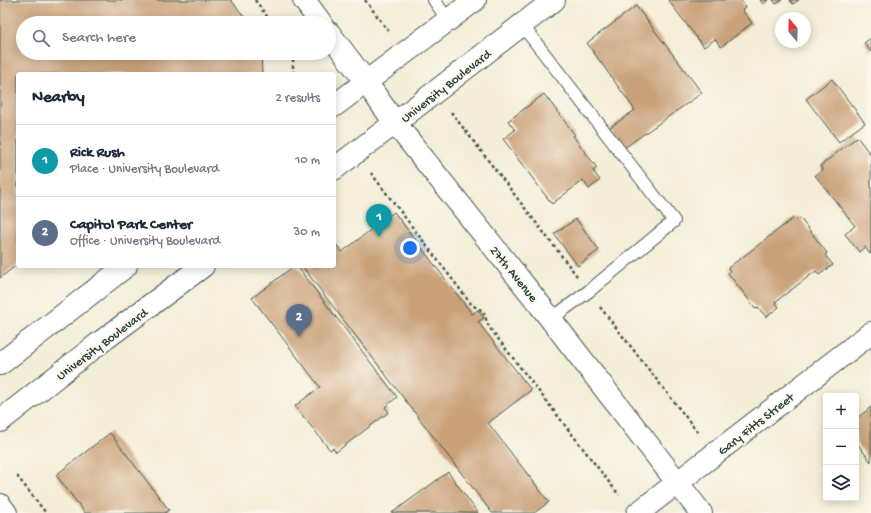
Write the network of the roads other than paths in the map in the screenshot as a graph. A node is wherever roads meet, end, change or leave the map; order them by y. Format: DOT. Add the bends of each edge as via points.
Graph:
graph roads {
  1 [pos="304,0"];
  2 [pos="434,0"];
  3 [pos="474,0"];
  4 [pos="554,0"];
  5 [pos="316,16"];
  6 [pos="448,20"];
  7 [pos="522,25"];
  8 [pos="336,42"];
  9 [pos="366,82"];
  10 [pos="336,104"];
  11 [pos="395,123"];
  12 [pos="336,167"];
  13 [pos="123,268"];
  14 [pos="200,268"];
  15 [pos="551,319"];
  16 [pos="871,333"];
  17 [pos="0,364"];
  18 [pos="0,421"];
  19 [pos="678,482"];
  20 [pos="0,506"];
  21 [pos="6,513"];
  22 [pos="638,513"];
  23 [pos="701,513"];
  1 -- 5 [label="street"];
  2 -- 6 [label="lane"];
  3 -- 6 [label="street"];
  4 -- 7 [label="street, University Boulevard"];
  6 -- 9 [label="street"];
  7 -- 11 [label="street, University Boulevard"];
  7 -- 15 [label="lane" via="674,221"];
  8 -- 9 [label="street, 27th Avenue"];
  9 -- 10 [label="street"];
  9 -- 11 [label="street, 27th Avenue"];
  11 -- 12 [label="street, University Boulevard"];
  11 -- 15 [label="street, 27th Avenue"];
  13 -- 17 [label="street"];
  14 -- 18 [label="street, University Boulevard"];
  15 -- 19 [label="street, 27th Avenue"];
  16 -- 19 [label="street, Gary Fitts Street"];
  19 -- 22 [label="street, Gary Fitts Street"];
  19 -- 23 [label="street, 27th Avenue"];
  20 -- 21 [label="street"];
}
